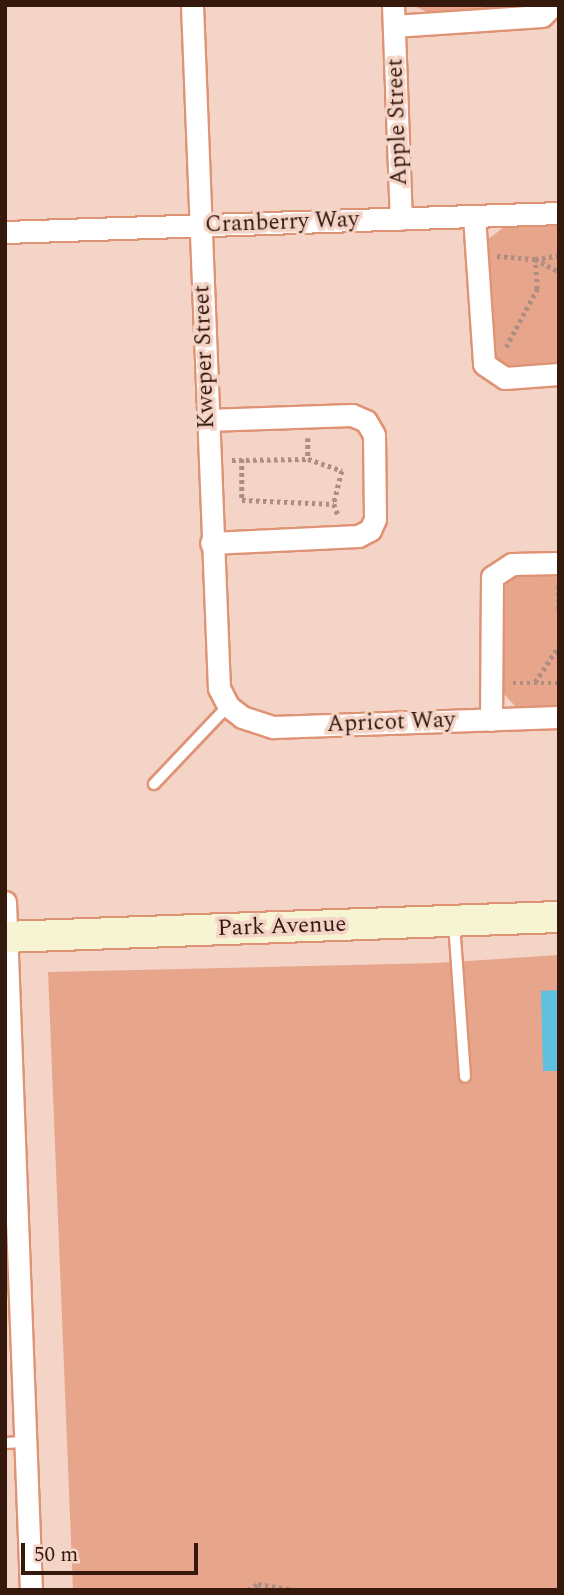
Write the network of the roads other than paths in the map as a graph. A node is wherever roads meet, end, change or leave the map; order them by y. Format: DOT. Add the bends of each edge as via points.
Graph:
graph roads {
  1 [pos="192,5"];
  2 [pos="553,5"];
  3 [pos="394,15"];
  4 [pos="559,213"];
  5 [pos="474,216"];
  6 [pos="401,219"];
  7 [pos="200,226"];
  8 [pos="5,232"];
  9 [pos="559,374"];
  10 [pos="207,420"];
  11 [pos="211,543"];
  12 [pos="559,563"];
  13 [pos="228,706"];
  14 [pos="559,717"];
  15 [pos="491,720"];
  16 [pos="154,785"];
  17 [pos="5,902"];
  18 [pos="559,917"];
  19 [pos="454,920"];
  20 [pos="6,937"];
  21 [pos="465,1077"];
  22 [pos="14,1442"];
  23 [pos="31,1590"];
  1 -- 7 [label="street, Kweper Street"];
  2 -- 3 [label="street, Apple Street" via="542,16"];
  3 -- 6 [label="street, Apple Street"];
  4 -- 5 [label="street, Cranberry Way"];
  5 -- 6 [label="street, Cranberry Way"];
  5 -- 9 [label="street" via="479,353 492,373 505,378"];
  6 -- 7 [label="street, Cranberry Way"];
  7 -- 8 [label="street, Cranberry Way"];
  7 -- 10 [label="street, Kweper Street"];
  10 -- 11 [label="street, Kweper Street"];
  10 -- 11 [label="street" via="352,415 366,421 374,435 375,519 370,530 358,536"];
  11 -- 13 [label="street, Kweper Street" via="219,688"];
  12 -- 15 [label="street" via="512,564 492,578"];
  13 -- 15 [label="street, Apricot Way" via="242,717 273,727"];
  13 -- 16 [label="lane"];
  14 -- 15 [label="street, Apricot Way"];
  17 -- 20 [label="street"];
  18 -- 19 [label="street, Park Avenue"];
  19 -- 20 [label="street, Park Avenue"];
  19 -- 21 [label="lane"];
  20 -- 22 [label="street"];
  22 -- 23 [label="street"];
}
